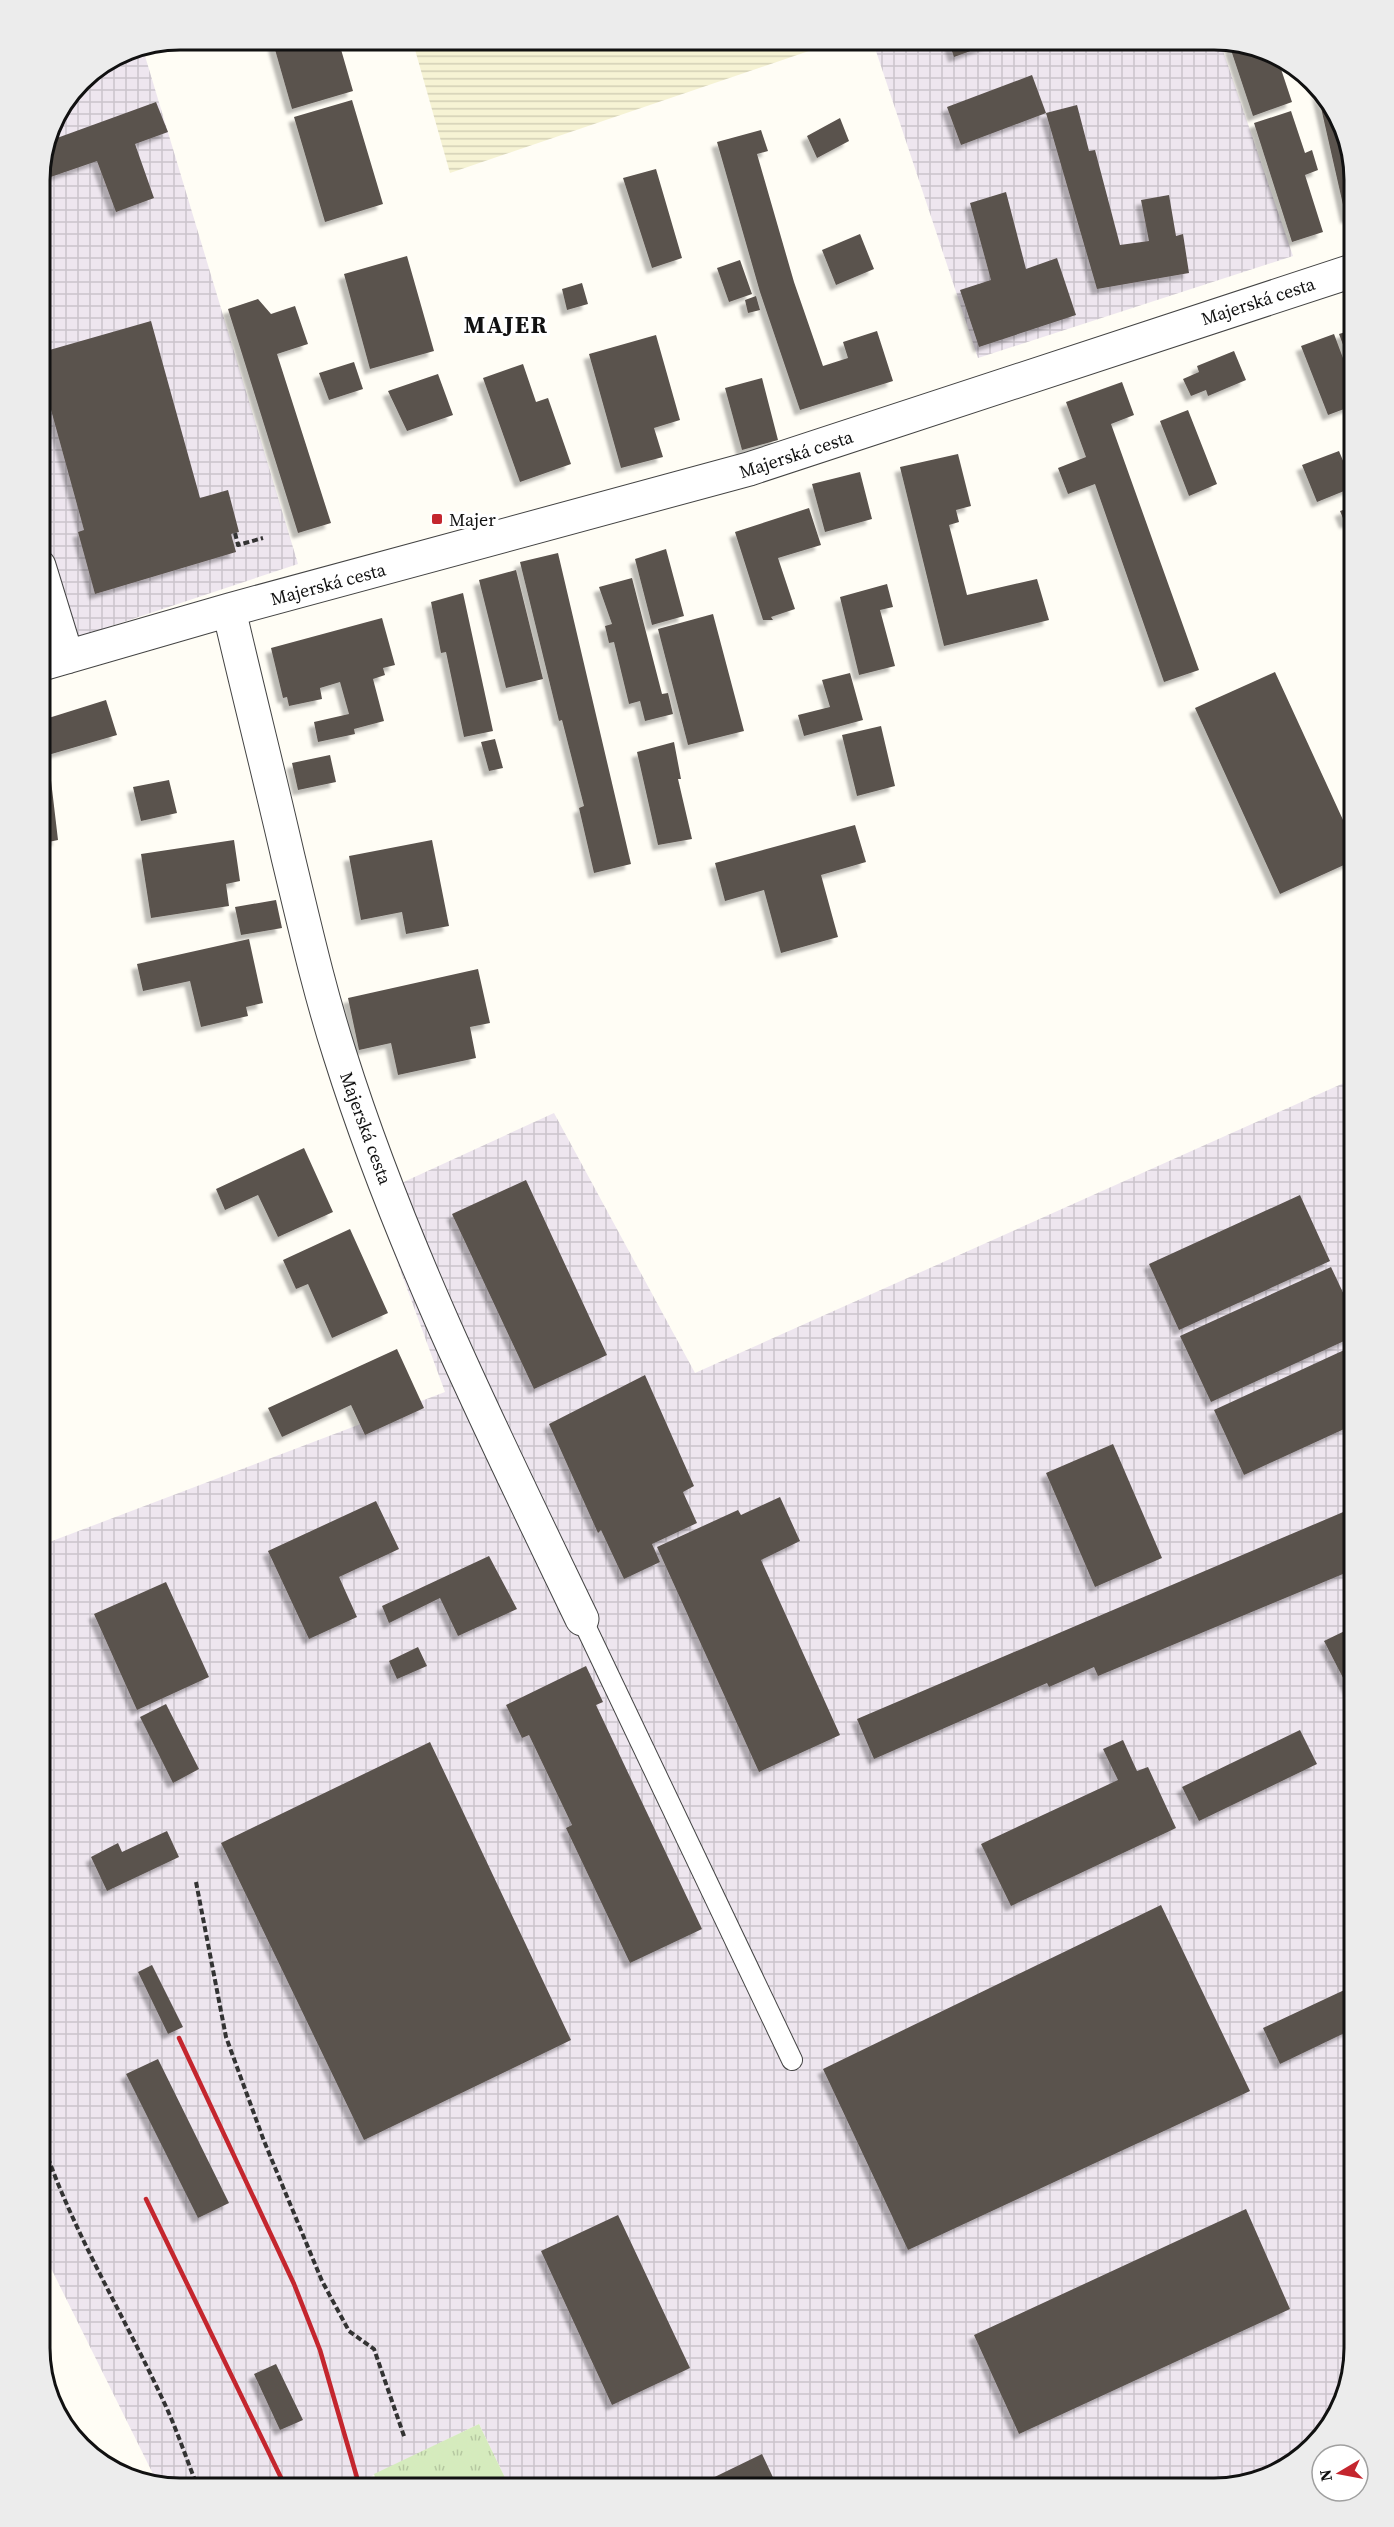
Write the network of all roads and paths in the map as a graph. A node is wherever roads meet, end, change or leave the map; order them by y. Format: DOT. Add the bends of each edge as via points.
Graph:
graph roads {
  1 [pos="1344,274"];
  2 [pos="235,533"];
  3 [pos="263,538"];
  4 [pos="229,610"];
  5 [pos="50,641"];
  6 [pos="53,661"];
  7 [pos="582,1619"];
  8 [pos="196,1882"];
  9 [pos="792,2060"];
  10 [pos="50,2164"];
  11 [pos="405,2439"];
  12 [pos="194,2477"];
  1 -- 4 [label="street, Majerská cesta" via="748,469"];
  2 -- 3 [label="path" via="238,545"];
  4 -- 6 [label="street, Majerská cesta"];
  4 -- 7 [label="street, Majerská cesta" via="343,1065 377,1161 428,1284 489,1425"];
  5 -- 6 [label="street, Majerská cesta"];
  7 -- 9 [label="lane"];
  8 -- 11 [label="path" via="226,2037 264,2141 322,2281 349,2331 374,2349"];
  10 -- 12 [label="path" via="163,2400"];
}
